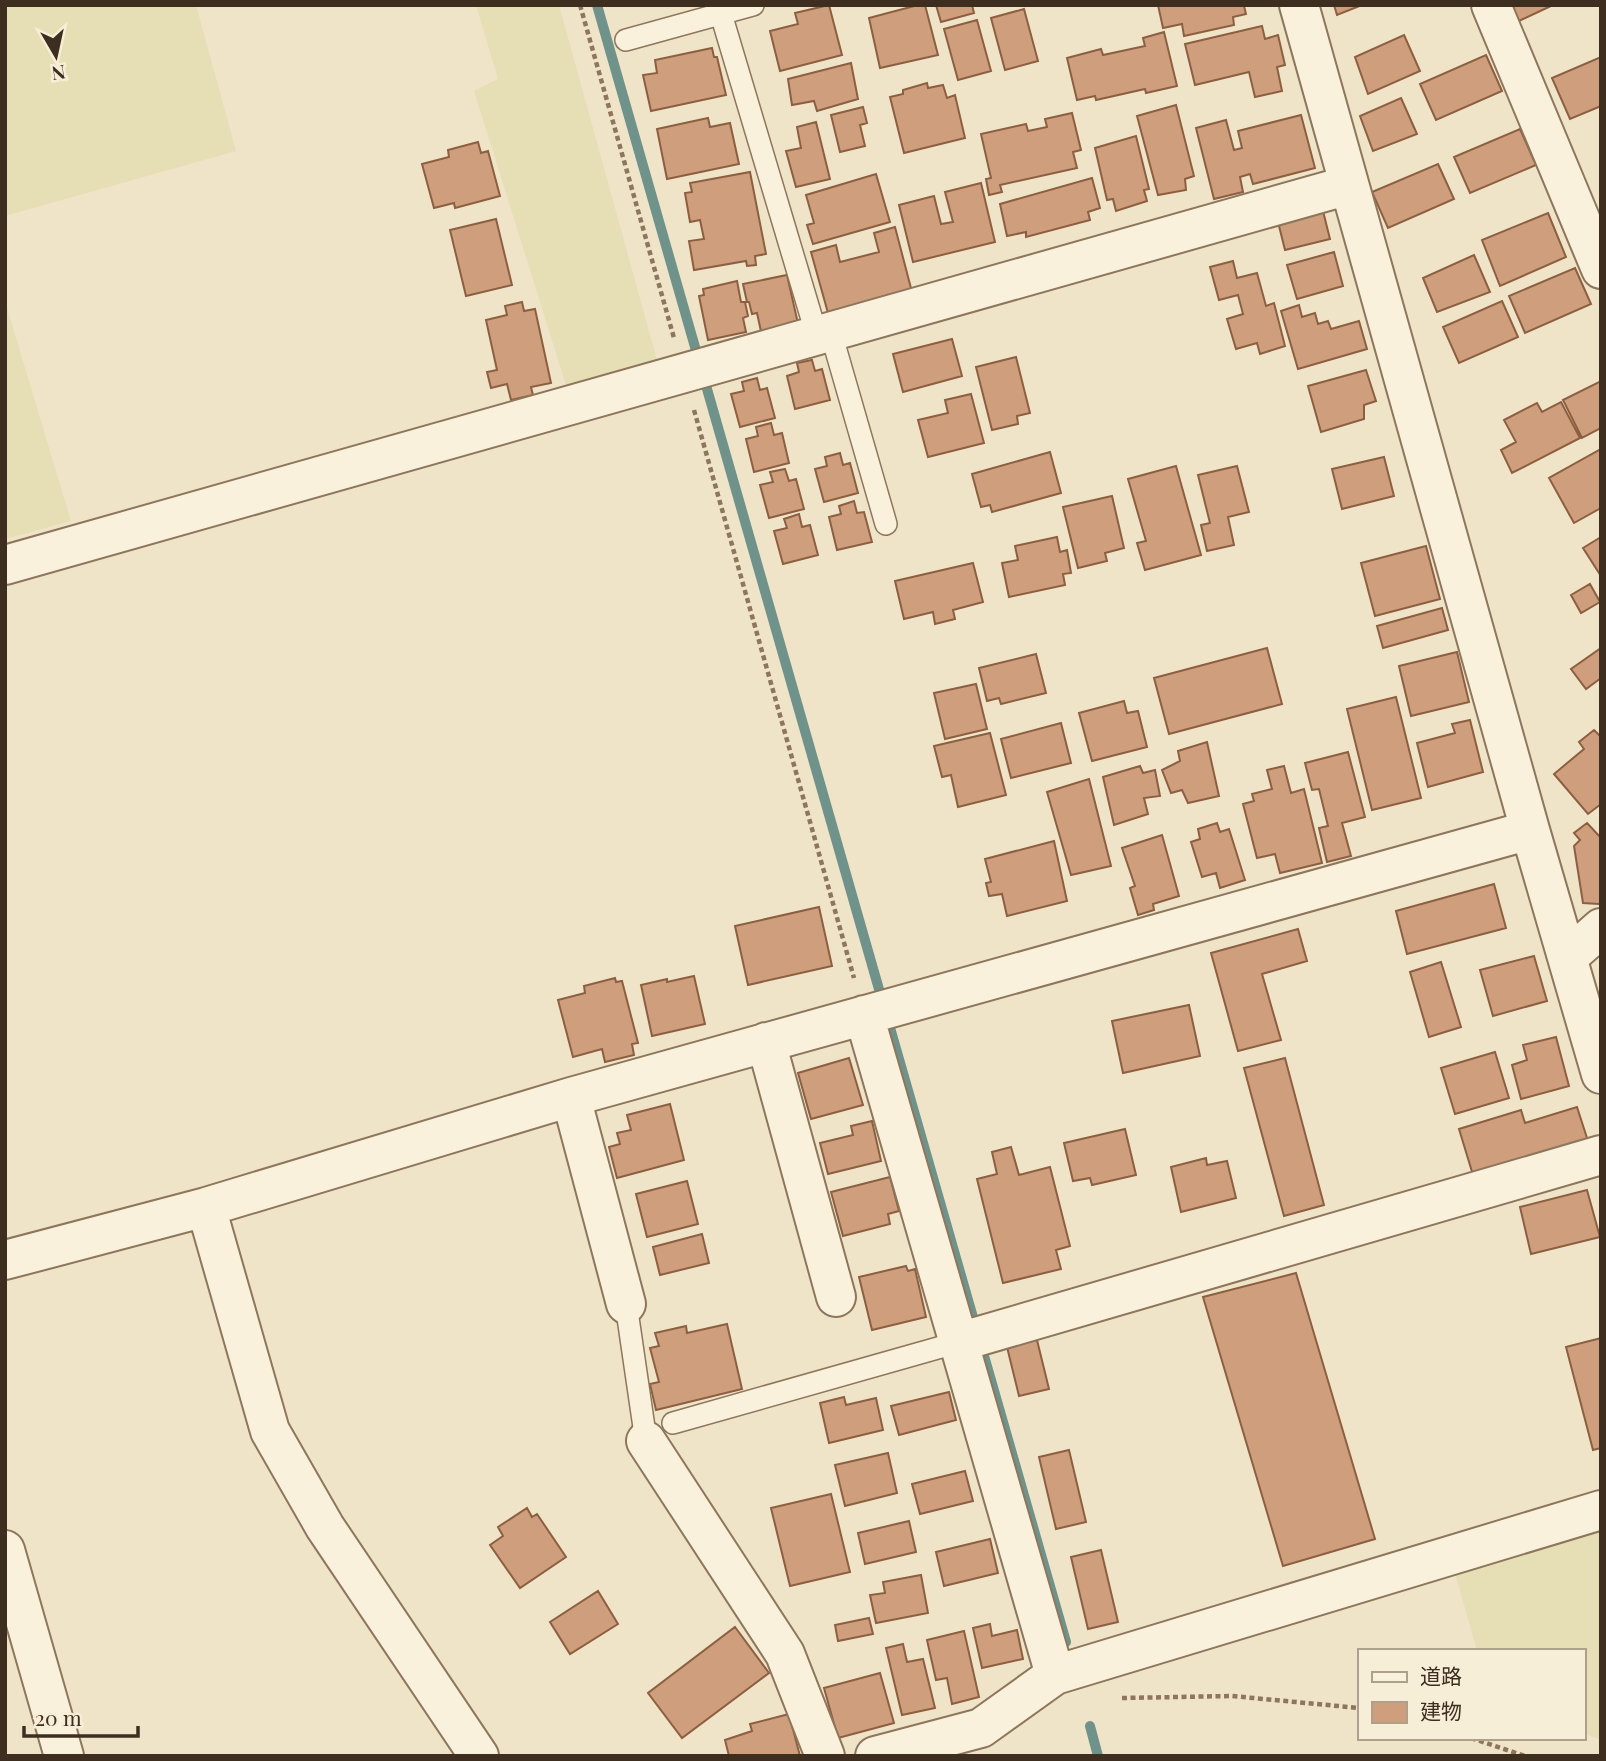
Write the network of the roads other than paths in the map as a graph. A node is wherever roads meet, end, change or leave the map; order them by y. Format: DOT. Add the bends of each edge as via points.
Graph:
graph roads {
  1 [pos="753,5"];
  2 [pos="1299,5"];
  3 [pos="1491,5"];
  4 [pos="721,14"];
  5 [pos="626,40"];
  6 [pos="1349,185"];
  7 [pos="1601,269"];
  8 [pos="824,334"];
  9 [pos="886,524"];
  10 [pos="5,565"];
  11 [pos="1530,830"];
  12 [pos="1601,928"];
  13 [pos="1568,957"];
  14 [pos="864,1015"];
  15 [pos="766,1042"];
  16 [pos="1601,1074"];
  17 [pos="571,1097"];
  18 [pos="1601,1155"];
  19 [pos="206,1207"];
  20 [pos="5,1260"];
  21 [pos="836,1297"];
  22 [pos="626,1304"];
  23 [pos="959,1342"];
  24 [pos="660,1432"];
  25 [pos="1601,1510"];
  26 [pos="5,1550"];
  27 [pos="1055,1675"];
  28 [pos="64,1756"];
  29 [pos="479,1756"];
  30 [pos="825,1756"];
  31 [pos="875,1756"];
  1 -- 4 [label="lane"];
  2 -- 6 [label="street"];
  3 -- 7 [label="street"];
  4 -- 5 [label="lane"];
  4 -- 8 [label="lane"];
  6 -- 8 [label="street"];
  6 -- 11 [label="street"];
  8 -- 9 [label="lane"];
  8 -- 10 [label="street"];
  11 -- 13 [label="street"];
  11 -- 14 [label="street"];
  12 -- 13 [label="street"];
  13 -- 16 [label="street"];
  14 -- 15 [label="street"];
  14 -- 23 [label="street"];
  15 -- 17 [label="street"];
  15 -- 21 [label="street"];
  17 -- 19 [label="street"];
  17 -- 22 [label="street"];
  18 -- 23 [label="street"];
  19 -- 20 [label="street"];
  19 -- 29 [label="street" via="270,1431 325,1527"];
  22 -- 24 [label="lane"];
  23 -- 24 [label="lane"];
  23 -- 27 [label="street"];
  24 -- 30 [label="street" via="785,1654"];
  25 -- 27 [label="street"];
  26 -- 28 [label="street"];
  27 -- 31 [label="street" via="981,1728"];
}
